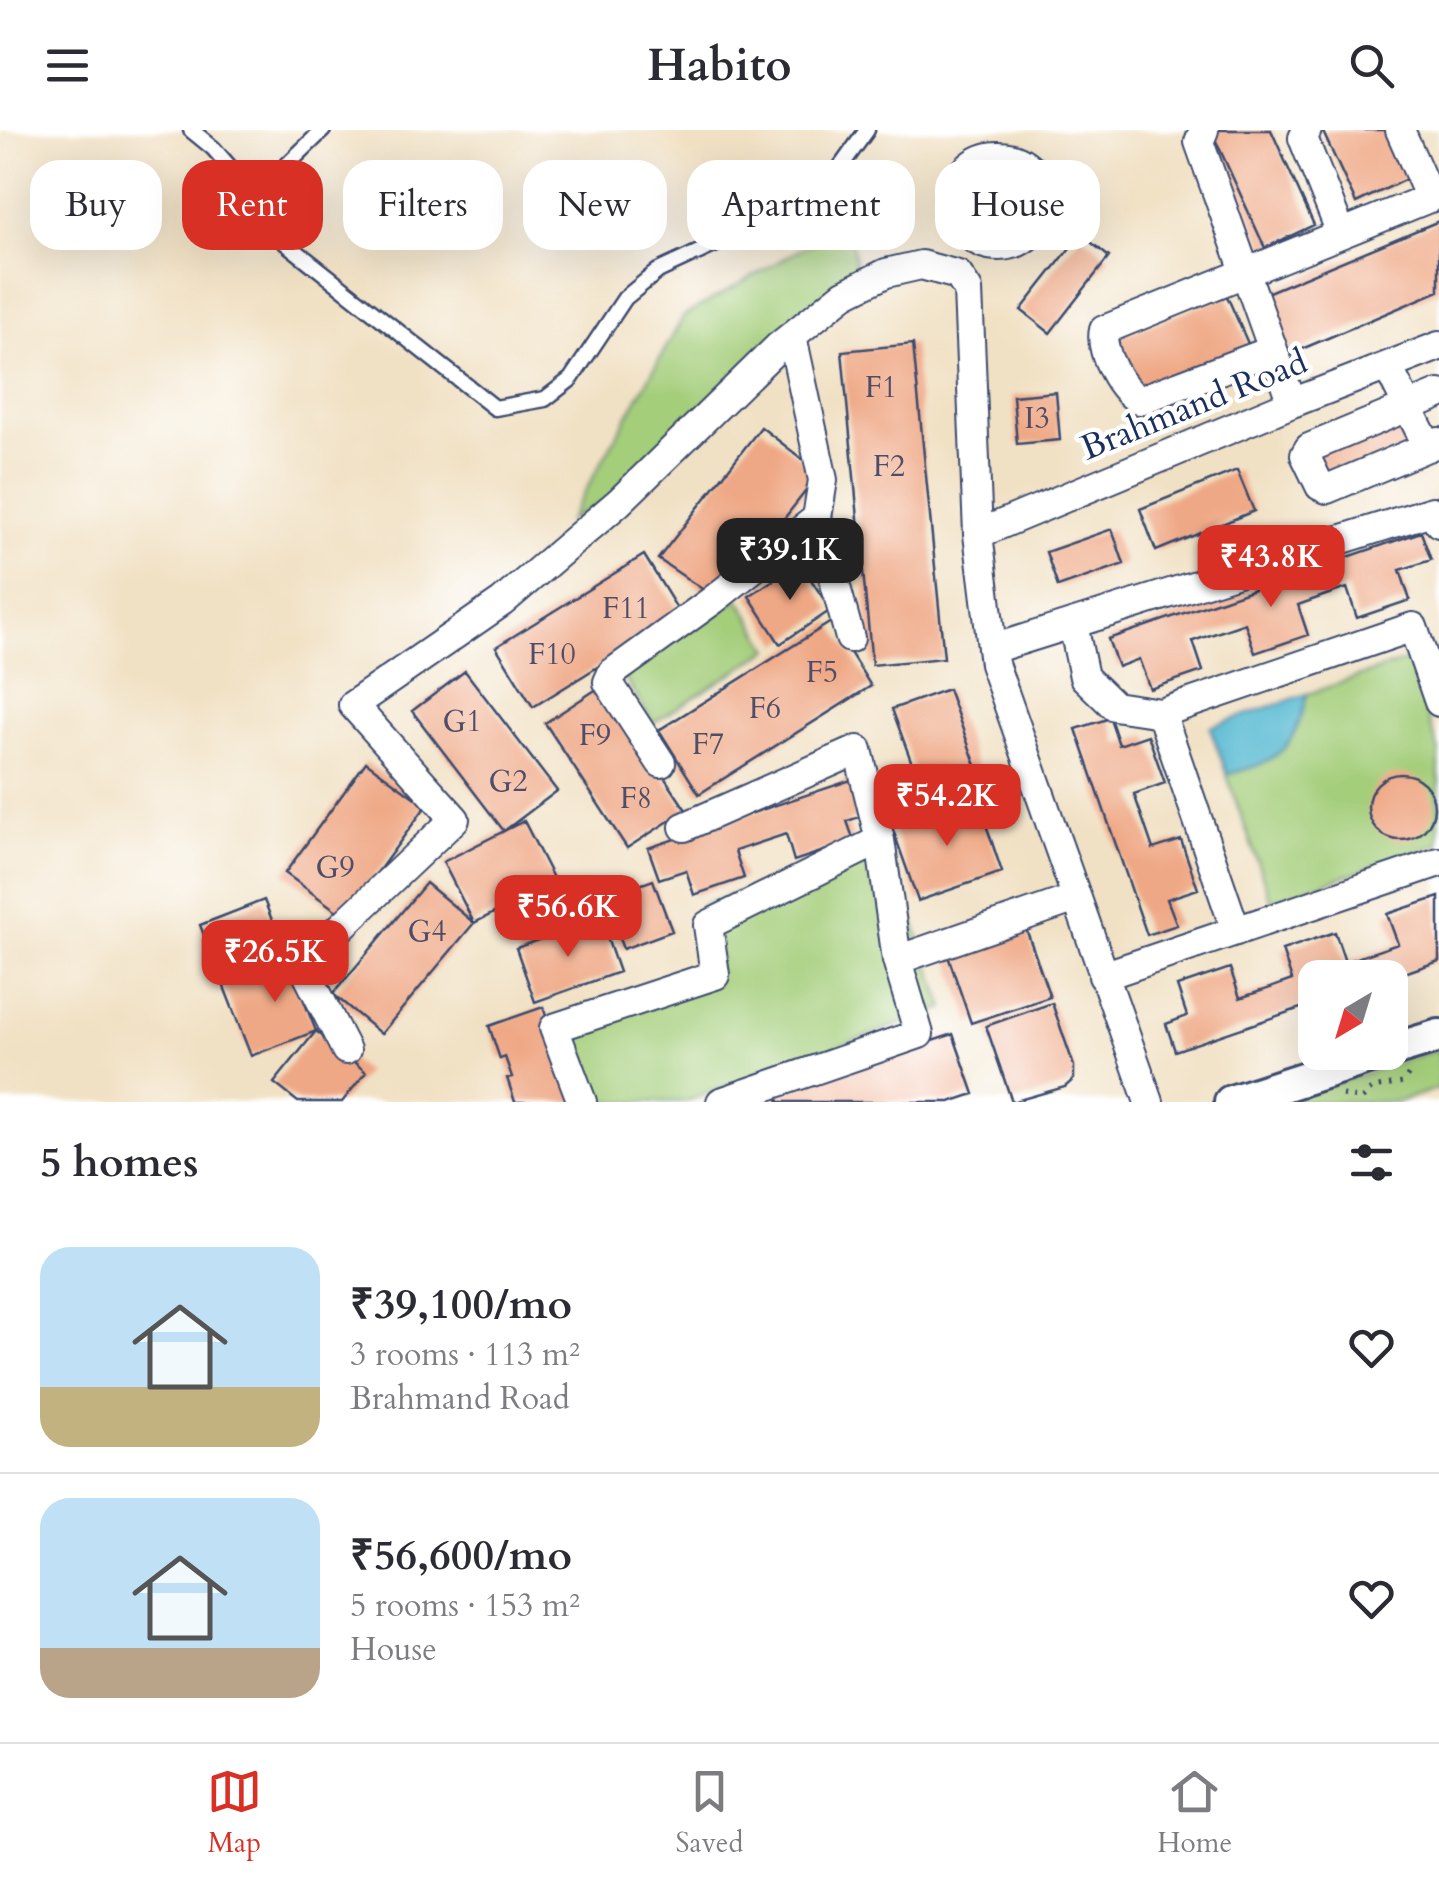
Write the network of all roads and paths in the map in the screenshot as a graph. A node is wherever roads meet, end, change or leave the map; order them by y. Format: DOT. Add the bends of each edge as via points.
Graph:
graph roads {
  1 [pos="192,130"];
  2 [pos="323,130"];
  3 [pos="867,130"];
  4 [pos="1204,130"];
  5 [pos="1400,130"];
  6 [pos="1302,133"];
  7 [pos="224,160"];
  8 [pos="293,160"];
  9 [pos="1434,196"];
  10 [pos="1341,234"];
  11 [pos="295,250"];
  12 [pos="993,250"];
  13 [pos="1245,270"];
  14 [pos="968,290"];
  15 [pos="792,336"];
  16 [pos="1439,346"];
  17 [pos="1273,350"];
  18 [pos="1388,367"];
  19 [pos="1439,394"];
  20 [pos="1292,403"];
  21 [pos="1408,407"];
  22 [pos="1434,444"];
  23 [pos="817,518"];
  24 [pos="1439,523"];
  25 [pos="978,534"];
  26 [pos="1073,624"];
  27 [pos="850,638"];
  28 [pos="992,649"];
  29 [pos="1439,702"];
  30 [pos="1161,713"];
  31 [pos="661,762"];
  32 [pos="684,826"];
  33 [pos="880,840"];
  34 [pos="1439,862"];
  35 [pos="1076,898"];
  36 [pos="1236,931"];
  37 [pos="897,960"];
  38 [pos="1104,976"];
  39 [pos="1439,1036"];
  40 [pos="346,1050"];
  41 [pos="1408,1053"];
  42 [pos="1352,1070"];
  43 [pos="1406,1070"];
  44 [pos="739,1099"];
  45 [pos="582,1102"];
  46 [pos="1149,1102"];
  47 [pos="1231,1102"];
  48 [pos="1332,1102"];
  1 -- 7 [label="lane"];
  2 -- 8 [label="lane"];
  3 -- 11 [label="lane" via="839,169 636,288 571,379 546,399 495,408"];
  4 -- 13 [label="street" via="1200,142"];
  5 -- 9 [label="street"];
  6 -- 10 [label="street"];
  9 -- 10 [label="street"];
  10 -- 13 [label="street"];
  12 -- 14 [label="street"];
  13 -- 17 [label="street"];
  13 -- 17 [label="street" via="1104,330 1101,340 1127,394 1140,400"];
  14 -- 15 [label="street" via="958,275 922,265 886,274 844,294"];
  14 -- 25 [label="street"];
  15 -- 23 [label="street" via="823,480"];
  15 -- 40 [label="street" via="619,502 502,602 353,706 455,818 302,964"];
  16 -- 18 [label="street, Brahmand Road"];
  17 -- 20 [label="street"];
  18 -- 20 [label="street, Brahmand Road"];
  18 -- 21 [label="street"];
  19 -- 21 [label="street"];
  20 -- 25 [label="street, Brahmand Road"];
  21 -- 22 [label="street"];
  21 -- 22 [label="street" via="1309,448 1305,456 1320,486 1327,489"];
  23 -- 27 [label="street"];
  23 -- 31 [label="street" via="612,673 608,682"];
  24 -- 26 [label="street" via="1432,511"];
  25 -- 28 [label="street"];
  26 -- 28 [label="street"];
  26 -- 30 [label="street" via="1084,678 1114,706"];
  28 -- 35 [label="street"];
  29 -- 30 [label="street" via="1413,627"];
  30 -- 36 [label="street"];
  32 -- 33 [label="street" via="858,750"];
  33 -- 37 [label="street"];
  33 -- 45 [label="street" via="708,925 715,975 554,1028"];
  34 -- 36 [label="street"];
  35 -- 37 [label="street"];
  35 -- 38 [label="street"];
  36 -- 38 [label="street"];
  37 -- 44 [label="street" via="919,1034"];
  38 -- 46 [label="street"];
  39 -- 41 [label="street"];
  42 -- 47 [label="street"];
  43 -- 48 [label="path" via="1403,1083"];
}
